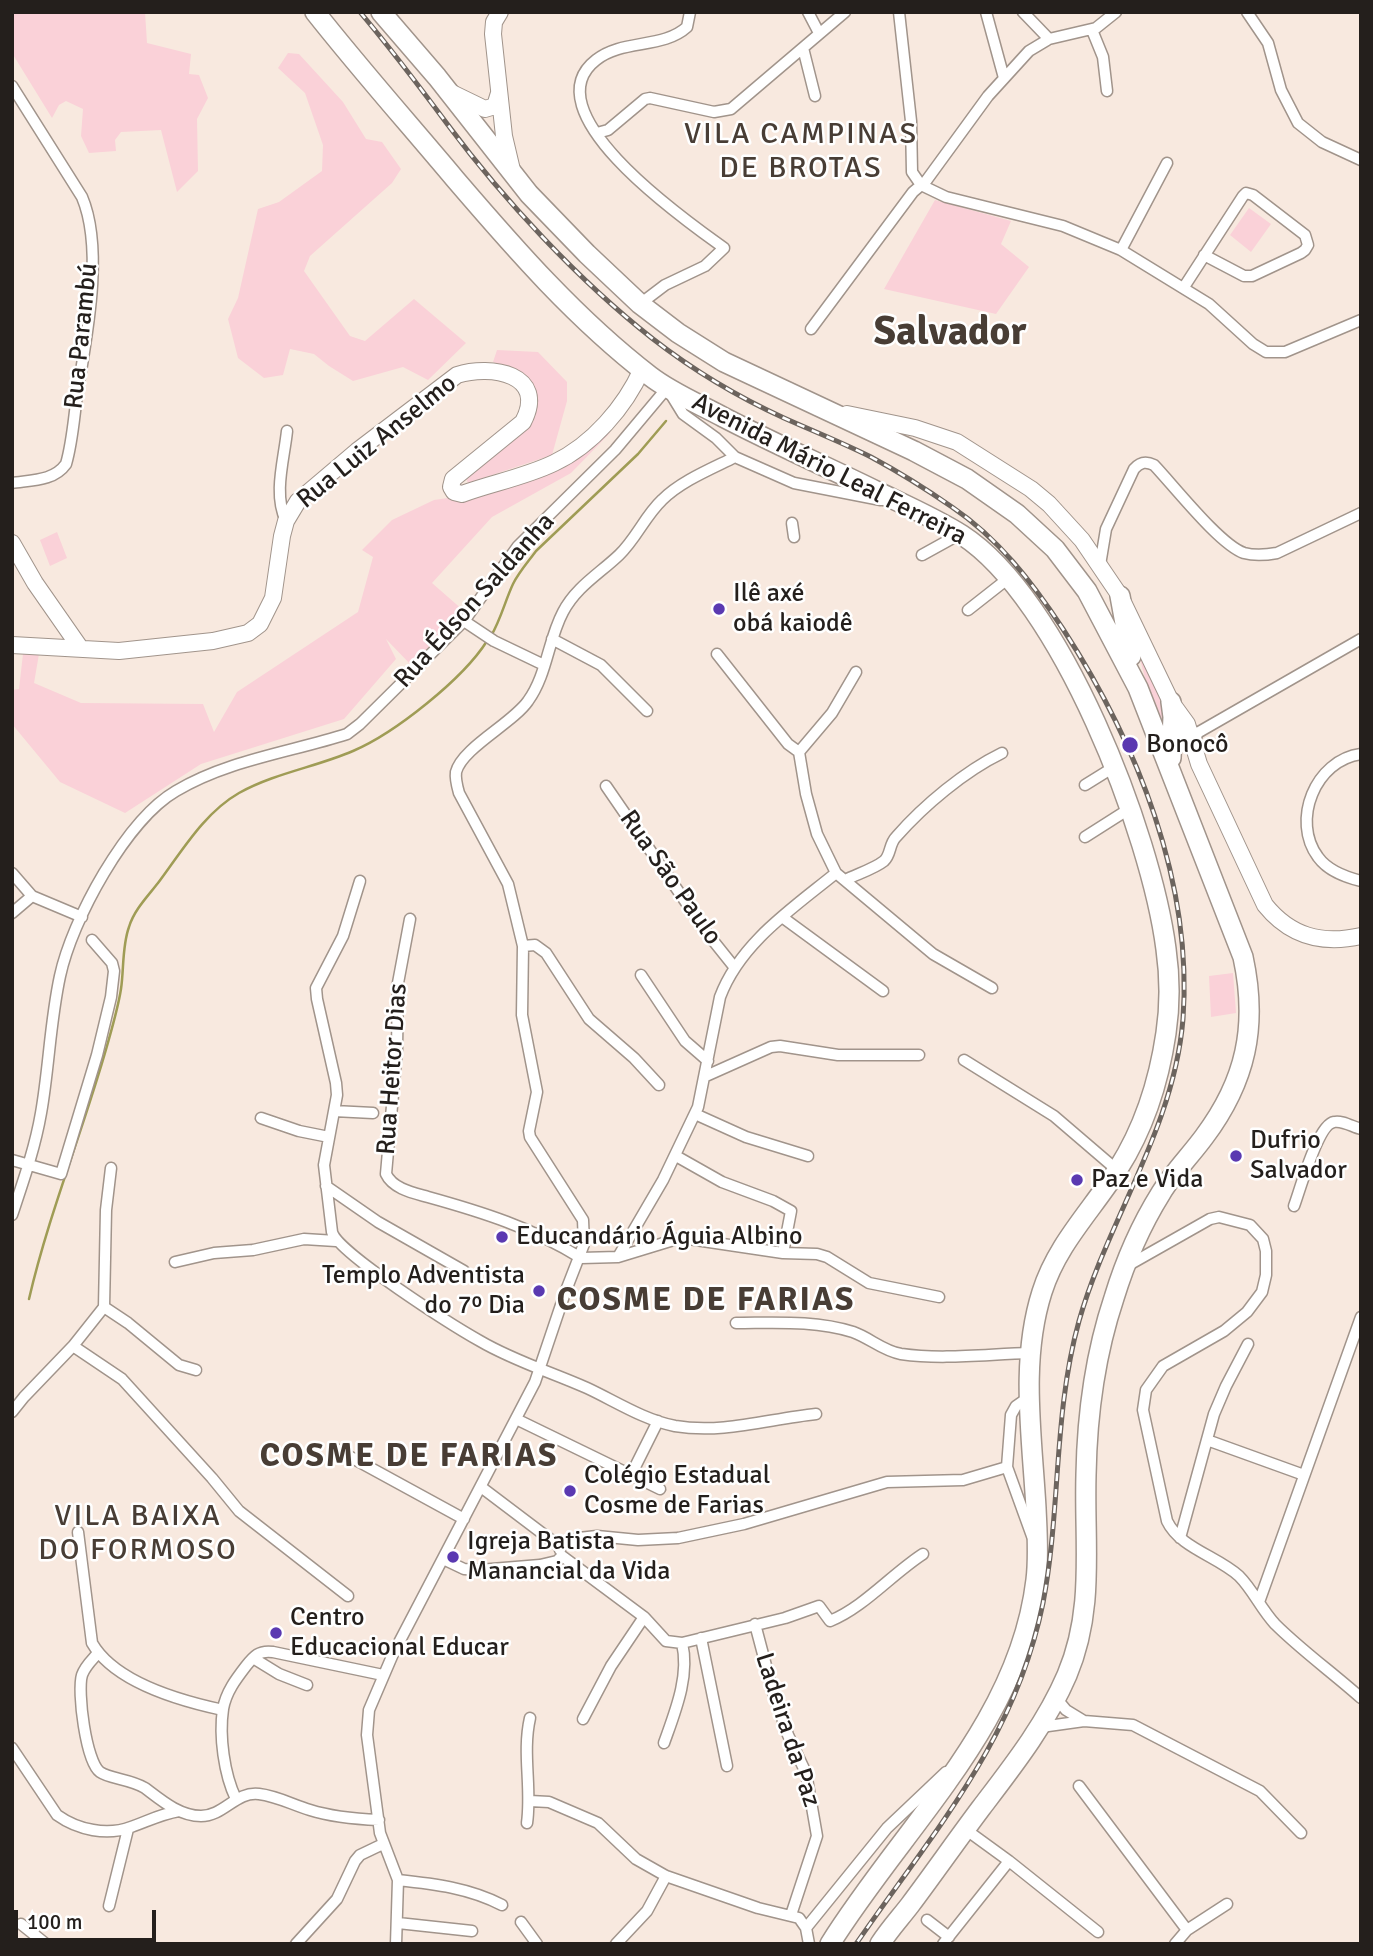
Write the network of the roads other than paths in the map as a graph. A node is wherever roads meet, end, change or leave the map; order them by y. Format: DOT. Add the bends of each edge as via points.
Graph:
graph roads {
  1 [pos="315,12"];
  2 [pos="381,12"];
  3 [pos="395,12"];
  4 [pos="500,12"];
  5 [pos="690,12"];
  6 [pos="808,12"];
  7 [pos="845,12"];
  8 [pos="898,12"];
  9 [pos="986,12"];
  10 [pos="1023,12"];
  11 [pos="1116,12"];
  12 [pos="1247,12"];
  13 [pos="1093,30"];
  14 [pos="819,33"];
  15 [pos="1049,39"];
  16 [pos="803,47"];
  17 [pos="1004,78"];
  18 [pos="443,83"];
  19 [pos="12,86"];
  20 [pos="1107,91"];
  21 [pos="499,93"];
  22 [pos="815,96"];
  23 [pos="597,134"];
  24 [pos="1361,160"];
  25 [pos="1167,163"];
  26 [pos="514,176"];
  27 [pos="921,185"];
  28 [pos="1121,250"];
  29 [pos="1204,255"];
  30 [pos="1184,287"];
  31 [pos="640,304"];
  32 [pos="1361,320"];
  33 [pos="811,329"];
  34 [pos="642,369"];
  35 [pos="667,388"];
  36 [pos="825,410"];
  37 [pos="287,431"];
  38 [pos="735,457"];
  39 [pos="12,483"];
  40 [pos="901,503"];
  41 [pos="1361,513"];
  42 [pos="286,521"];
  43 [pos="792,523"];
  44 [pos="1107,528"];
  45 [pos="960,534"];
  46 [pos="794,537"];
  47 [pos="1082,540"];
  48 [pos="12,543"];
  49 [pos="922,555"];
  50 [pos="1100,565"];
  51 [pos="1010,577"];
  52 [pos="1120,596"];
  53 [pos="968,610"];
  54 [pos="464,621"];
  55 [pos="552,639"];
  56 [pos="1358,644"];
  57 [pos="12,645"];
  58 [pos="81,649"];
  59 [pos="717,654"];
  60 [pos="544,665"];
  61 [pos="856,672"];
  62 [pos="1138,688"];
  63 [pos="1171,702"];
  64 [pos="647,711"];
  65 [pos="1171,736"];
  66 [pos="1192,736"];
  67 [pos="799,752"];
  68 [pos="1002,753"];
  69 [pos="1361,754"];
  70 [pos="1114,768"];
  71 [pos="1171,770"];
  72 [pos="1084,785"];
  73 [pos="606,786"];
  74 [pos="1129,809"];
  75 [pos="1085,837"];
  76 [pos="12,873"];
  77 [pos="841,877"];
  78 [pos="360,881"];
  79 [pos="1361,881"];
  80 [pos="32,896"];
  81 [pos="12,914"];
  82 [pos="82,917"];
  83 [pos="782,917"];
  84 [pos="410,919"];
  85 [pos="1361,936"];
  86 [pos="92,940"];
  87 [pos="523,946"];
  88 [pos="735,968"];
  89 [pos="641,975"];
  90 [pos="992,988"];
  91 [pos="883,991"];
  92 [pos="919,1055"];
  93 [pos="964,1060"];
  94 [pos="708,1061"];
  95 [pos="706,1076"];
  96 [pos="659,1086"];
  97 [pos="334,1111"];
  98 [pos="373,1113"];
  99 [pos="695,1114"];
  100 [pos="261,1118"];
  101 [pos="1361,1129"];
  102 [pos="329,1137"];
  103 [pos="676,1156"];
  104 [pos="808,1156"];
  105 [pos="12,1160"];
  106 [pos="30,1163"];
  107 [pos="111,1168"];
  108 [pos="1117,1170"];
  109 [pos="326,1186"];
  110 [pos="1294,1206"];
  111 [pos="12,1215"];
  112 [pos="336,1241"];
  113 [pos="783,1253"];
  114 [pos="618,1257"];
  115 [pos="580,1258"];
  116 [pos="175,1262"];
  117 [pos="1125,1268"];
  118 [pos="464,1270"];
  119 [pos="939,1297"];
  120 [pos="104,1307"];
  121 [pos="1361,1317"];
  122 [pos="736,1323"];
  123 [pos="1248,1344"];
  124 [pos="72,1346"];
  125 [pos="1030,1353"];
  126 [pos="197,1370"];
  127 [pos="540,1371"];
  128 [pos="1029,1397"];
  129 [pos="12,1412"];
  130 [pos="816,1414"];
  131 [pos="516,1419"];
  132 [pos="658,1421"];
  133 [pos="1207,1440"];
  134 [pos="334,1448"];
  135 [pos="1007,1467"];
  136 [pos="631,1475"];
  137 [pos="1304,1475"];
  138 [pos="481,1487"];
  139 [pos="660,1489"];
  140 [pos="464,1519"];
  141 [pos="78,1532"];
  142 [pos="1180,1538"];
  143 [pos="560,1551"];
  144 [pos="1038,1551"];
  145 [pos="923,1554"];
  146 [pos="443,1559"];
  147 [pos="348,1596"];
  148 [pos="1259,1602"];
  149 [pos="644,1617"];
  150 [pos="755,1625"];
  151 [pos="701,1638"];
  152 [pos="682,1643"];
  153 [pos="98,1653"];
  154 [pos="253,1658"];
  155 [pos="383,1675"];
  156 [pos="307,1685"];
  157 [pos="1056,1698"];
  158 [pos="1361,1698"];
  159 [pos="223,1710"];
  160 [pos="530,1718"];
  161 [pos="583,1719"];
  162 [pos="1084,1721"];
  163 [pos="1040,1727"];
  164 [pos="664,1743"];
  165 [pos="12,1748"];
  166 [pos="968,1751"];
  167 [pos="727,1766"];
  168 [pos="1079,1786"];
  169 [pos="236,1799"];
  170 [pos="530,1801"];
  171 [pos="179,1811"];
  172 [pos="379,1819"];
  173 [pos="527,1823"];
  174 [pos="128,1829"];
  175 [pos="965,1829"];
  176 [pos="1301,1833"];
  177 [pos="383,1844"];
  178 [pos="1009,1861"];
  179 [pos="666,1876"];
  180 [pos="398,1881"];
  181 [pos="1227,1903"];
  182 [pos="502,1905"];
  183 [pos="109,1906"];
  184 [pos="909,1906"];
  185 [pos="791,1915"];
  186 [pos="927,1920"];
  187 [pos="521,1922"];
  188 [pos="398,1923"];
  189 [pos="22,1924"];
  190 [pos="806,1928"];
  191 [pos="1187,1930"];
  192 [pos="472,1931"];
  193 [pos="1098,1932"];
  194 [pos="946,1940"];
  195 [pos="46,1944"];
  196 [pos="296,1944"];
  197 [pos="396,1944"];
  198 [pos="537,1944"];
  199 [pos="616,1944"];
  200 [pos="809,1944"];
  201 [pos="830,1944"];
  202 [pos="880,1944"];
  203 [pos="891,1944"];
  204 [pos="1175,1944"];
  1 -- 34 [label="highway, Avenida Mário Leal Ferreira" via="511,245 587,323"];
  2 -- 18 [label="highway, Avenida Mário Leal Ferreira"];
  3 -- 18 [label="highway"];
  4 -- 21 [label="street" via="493,27"];
  5 -- 23 [label="street" via="687,27 675,35 617,49 590,65 581,96"];
  6 -- 14 [label="street"];
  7 -- 14 [label="street"];
  8 -- 27 [label="street" via="909,95 912,172"];
  9 -- 17 [label="street"];
  10 -- 15 [label="street"];
  11 -- 13 [label="street"];
  12 -- 24 [label="street" via="1268,43 1281,90 1298,123 1322,142"];
  13 -- 15 [label="street"];
  13 -- 20 [label="street" via="1103,57"];
  14 -- 16 [label="street"];
  15 -- 17 [label="street" via="1029,51"];
  16 -- 22 [label="street"];
  16 -- 23 [label="street" via="732,109 714,112 645,99"];
  17 -- 27 [label="street"];
  18 -- 21 [label="street" via="485,109 495,106"];
  18 -- 26 [label="highway, Avenida Mário Leal Ferreira"];
  19 -- 39 [label="street, Rua Parambú" via="88,211 92,295 66,464 51,477"];
  21 -- 26 [label="street"];
  23 -- 31 [label="street" via="644,186 724,248 705,266 665,285"];
  25 -- 28 [label="street"];
  26 -- 31 [label="highway, Avenida Mário Leal Ferreira" via="577,245"];
  27 -- 28 [label="street" via="946,197 1072,229"];
  27 -- 33 [label="street"];
  28 -- 30 [label="street"];
  29 -- 29 [label="street" via="1252,276 1306,250 1308,240 1249,193 1243,195"];
  29 -- 30 [label="street"];
  30 -- 32 [label="street" via="1266,352 1285,352"];
  31 -- 36 [label="highway, Avenida Mário Leal Ferreira" via="724,362"];
  34 -- 35 [label="highway, Avenida Mário Leal Ferreira"];
  34 -- 42 [label="street, Rua Luiz Anselmo" via="622,404 571,454 461,494 451,487 453,479 523,422 528,412 527,391 508,374 490,369 457,375 298,501"];
  35 -- 38 [label="street" via="683,414"];
  35 -- 40 [label="highway, Avenida Mário Leal Ferreira"];
  35 -- 54 [label="street, Rua Édson Saldanha" via="615,450 518,546"];
  36 -- 47 [label="street" via="915,428 957,442 1031,489"];
  36 -- 62 [label="highway, Avenida Mário Leal Ferreira" via="967,479 1037,531 1087,591"];
  37 -- 42 [label="street" via="279,496"];
  38 -- 40 [label="street" via="794,483"];
  38 -- 55 [label="street" via="659,503 631,542 571,599"];
  40 -- 45 [label="highway, Avenida Mário Leal Ferreira"];
  41 -- 44 [label="street" via="1277,553 1243,552 1224,540 1154,465 1144,462 1134,469"];
  42 -- 58 [label="street, Rua Luiz Anselmo" via="273,598 260,624 248,633 138,650"];
  43 -- 46 [label="street"];
  44 -- 47 [label="street" via="1098,538"];
  44 -- 50 [label="street"];
  45 -- 49 [label="street"];
  45 -- 51 [label="highway, Avenida Mário Leal Ferreira"];
  47 -- 50 [label="street"];
  48 -- 58 [label="street"];
  50 -- 52 [label="street"];
  51 -- 53 [label="street"];
  51 -- 70 [label="highway, Avenida Mário Leal Ferreira" via="1055,644"];
  52 -- 62 [label="highway"];
  52 -- 63 [label="street"];
  54 -- 60 [label="street"];
  54 -- 82 [label="street, Rua Édson Saldanha" via="347,734 219,771 163,800 125,839"];
  55 -- 60 [label="street"];
  55 -- 64 [label="street" via="601,665"];
  56 -- 66 [label="street"];
  57 -- 58 [label="street, Rua Luiz Anselmo"];
  59 -- 67 [label="street"];
  60 -- 87 [label="street" via="526,704 467,756 456,774 459,793 508,884"];
  61 -- 67 [label="street"];
  62 -- 71 [label="highway, Avenida Mário Leal Ferreira"];
  63 -- 65 [label="highway"];
  63 -- 66 [label="street"];
  65 -- 66 [label="highway" via="1182,729"];
  65 -- 71 [label="highway"];
  66 -- 85 [label="street" via="1205,776 1265,905 1278,921 1300,934 1323,939"];
  67 -- 77 [label="street" via="817,834"];
  68 -- 77 [label="street" via="967,773 912,821 892,842 883,862"];
  69 -- 79 [label="street" via="1343,759 1324,773 1310,799 1306,827 1311,845 1325,865"];
  70 -- 72 [label="street"];
  70 -- 74 [label="highway, Avenida Mário Leal Ferreira"];
  71 -- 117 [label="highway, Avenida Mário Leal Ferreira" via="1237,937 1251,1017 1235,1086 1218,1117 1161,1193"];
  73 -- 88 [label="street, Rua São Paulo"];
  74 -- 75 [label="street"];
  74 -- 108 [label="highway, Avenida Mário Leal Ferreira" via="1160,911 1169,996 1154,1087"];
  76 -- 80 [label="street"];
  77 -- 83 [label="street"];
  77 -- 90 [label="street" via="933,954"];
  78 -- 97 [label="street" via="343,936 316,988 336,1083"];
  80 -- 81 [label="street"];
  80 -- 82 [label="street"];
  82 -- 106 [label="street, Rua Édson Saldanha" via="61,973"];
  83 -- 88 [label="street"];
  83 -- 91 [label="street"];
  84 -- 115 [label="street, Rua Heitor Dias" via="398,983 388,1178 410,1192 504,1219"];
  86 -- 106 [label="street" via="113,963 114,971 96,1055 61,1174"];
  87 -- 96 [label="street" via="535,945 546,953 590,1019"];
  87 -- 115 [label="street" via="522,1015 537,1092 530,1138 583,1220"];
  88 -- 94 [label="street" via="720,997"];
  89 -- 94 [label="street" via="685,1041"];
  92 -- 95 [label="street" via="838,1055 780,1046"];
  93 -- 108 [label="street" via="1054,1116"];
  94 -- 95 [label="street"];
  95 -- 99 [label="street"];
  97 -- 98 [label="street"];
  97 -- 102 [label="street"];
  99 -- 103 [label="street"];
  99 -- 104 [label="street" via="746,1137"];
  100 -- 102 [label="street"];
  101 -- 110 [label="street" via="1339,1122 1326,1126"];
  102 -- 109 [label="street" via="324,1158"];
  103 -- 113 [label="street" via="790,1211"];
  103 -- 114 [label="street"];
  105 -- 106 [label="street"];
  106 -- 111 [label="street, Rua Édson Saldanha"];
  107 -- 120 [label="street"];
  108 -- 125 [label="highway, Avenida Mário Leal Ferreira" via="1050,1272"];
  109 -- 112 [label="street"];
  109 -- 118 [label="street" via="378,1222"];
  112 -- 116 [label="street" via="303,1239"];
  112 -- 127 [label="street" via="473,1337"];
  113 -- 114 [label="street" via="677,1239"];
  113 -- 119 [label="street" via="817,1254 869,1283"];
  114 -- 115 [label="street"];
  115 -- 127 [label="street"];
  117 -- 142 [label="street" via="1219,1217 1250,1226 1266,1251 1262,1292 1247,1312 1224,1331 1163,1366 1146,1390 1143,1410 1167,1521"];
  117 -- 157 [label="highway, Avenida Mário Leal Ferreira" via="1105,1327 1092,1389 1084,1618"];
  120 -- 124 [label="street"];
  120 -- 126 [label="street" via="179,1365"];
  121 -- 137 [label="street"];
  122 -- 125 [label="street" via="838,1329 899,1354"];
  123 -- 133 [label="street" via="1218,1402"];
  124 -- 129 [label="street"];
  124 -- 147 [label="street" via="122,1379 239,1511"];
  125 -- 128 [label="highway, Avenida Mário Leal Ferreira"];
  127 -- 131 [label="street"];
  127 -- 132 [label="street"];
  128 -- 135 [label="street" via="1011,1415"];
  128 -- 144 [label="highway, Avenida Mário Leal Ferreira"];
  130 -- 132 [label="street" via="706,1429"];
  131 -- 136 [label="street"];
  131 -- 138 [label="street"];
  132 -- 136 [label="street"];
  133 -- 137 [label="street"];
  133 -- 142 [label="street"];
  134 -- 140 [label="street"];
  135 -- 143 [label="street" via="963,1480 887,1482 744,1524 678,1538 579,1538"];
  135 -- 144 [label="street"];
  136 -- 139 [label="street"];
  137 -- 148 [label="street"];
  138 -- 140 [label="street"];
  138 -- 143 [label="street"];
  140 -- 146 [label="street"];
  141 -- 153 [label="street" via="92,1643"];
  142 -- 148 [label="street" via="1230,1569"];
  143 -- 146 [label="street" via="557,1561 540,1565 479,1570"];
  143 -- 149 [label="street"];
  144 -- 166 [label="highway, Avenida Mário Leal Ferreira" via="1034,1595 1021,1646"];
  145 -- 150 [label="street" via="838,1618 830,1621 819,1606"];
  146 -- 155 [label="street"];
  148 -- 158 [label="street" via="1277,1626"];
  149 -- 152 [label="street" via="666,1641"];
  149 -- 161 [label="street"];
  150 -- 151 [label="street"];
  150 -- 185 [label="street, Ladeira da Paz" via="772,1692 806,1773 817,1836"];
  151 -- 152 [label="street"];
  151 -- 167 [label="street"];
  152 -- 164 [label="street" via="684,1669"];
  153 -- 159 [label="street" via="150,1687"];
  153 -- 171 [label="street" via="86,1668 80,1687 93,1764 100,1772 139,1785"];
  154 -- 155 [label="street" via="265,1651"];
  154 -- 156 [label="street"];
  154 -- 159 [label="street" via="234,1682"];
  155 -- 172 [label="street" via="367,1722"];
  157 -- 162 [label="street"];
  157 -- 163 [label="highway, Avenida Mário Leal Ferreira"];
  159 -- 169 [label="street" via="226,1773"];
  160 -- 170 [label="street" via="526,1737"];
  162 -- 163 [label="street"];
  162 -- 176 [label="street" via="1133,1725 1186,1752 1260,1791"];
  163 -- 175 [label="highway, Avenida Mário Leal Ferreira"];
  165 -- 174 [label="street" via="49,1805 68,1823 85,1830"];
  166 -- 190 [label="street" via="899,1815"];
  166 -- 201 [label="highway, Avenida Mário Leal Ferreira"];
  168 -- 191 [label="street"];
  169 -- 171 [label="street" via="215,1814"];
  169 -- 172 [label="street" via="262,1794 322,1814"];
  170 -- 173 [label="street"];
  170 -- 179 [label="street" via="549,1802 598,1823 636,1860"];
  171 -- 174 [label="street"];
  172 -- 177 [label="street"];
  174 -- 183 [label="street"];
  175 -- 178 [label="street"];
  175 -- 184 [label="highway, Avenida Mário Leal Ferreira"];
  177 -- 180 [label="street"];
  177 -- 196 [label="street" via="360,1855 337,1899"];
  178 -- 193 [label="street"];
  178 -- 194 [label="street"];
  179 -- 185 [label="street"];
  179 -- 199 [label="street" via="647,1911"];
  180 -- 182 [label="street" via="453,1887"];
  180 -- 188 [label="street"];
  181 -- 191 [label="street"];
  184 -- 202 [label="highway, Avenida Mário Leal Ferreira"];
  184 -- 203 [label="street, Avenida Mário Leal Ferreira"];
  185 -- 190 [label="street"];
  186 -- 194 [label="street"];
  187 -- 198 [label="street"];
  188 -- 192 [label="street"];
  188 -- 197 [label="street"];
  189 -- 195 [label="street"];
  190 -- 200 [label="street"];
  191 -- 204 [label="street"];
}
